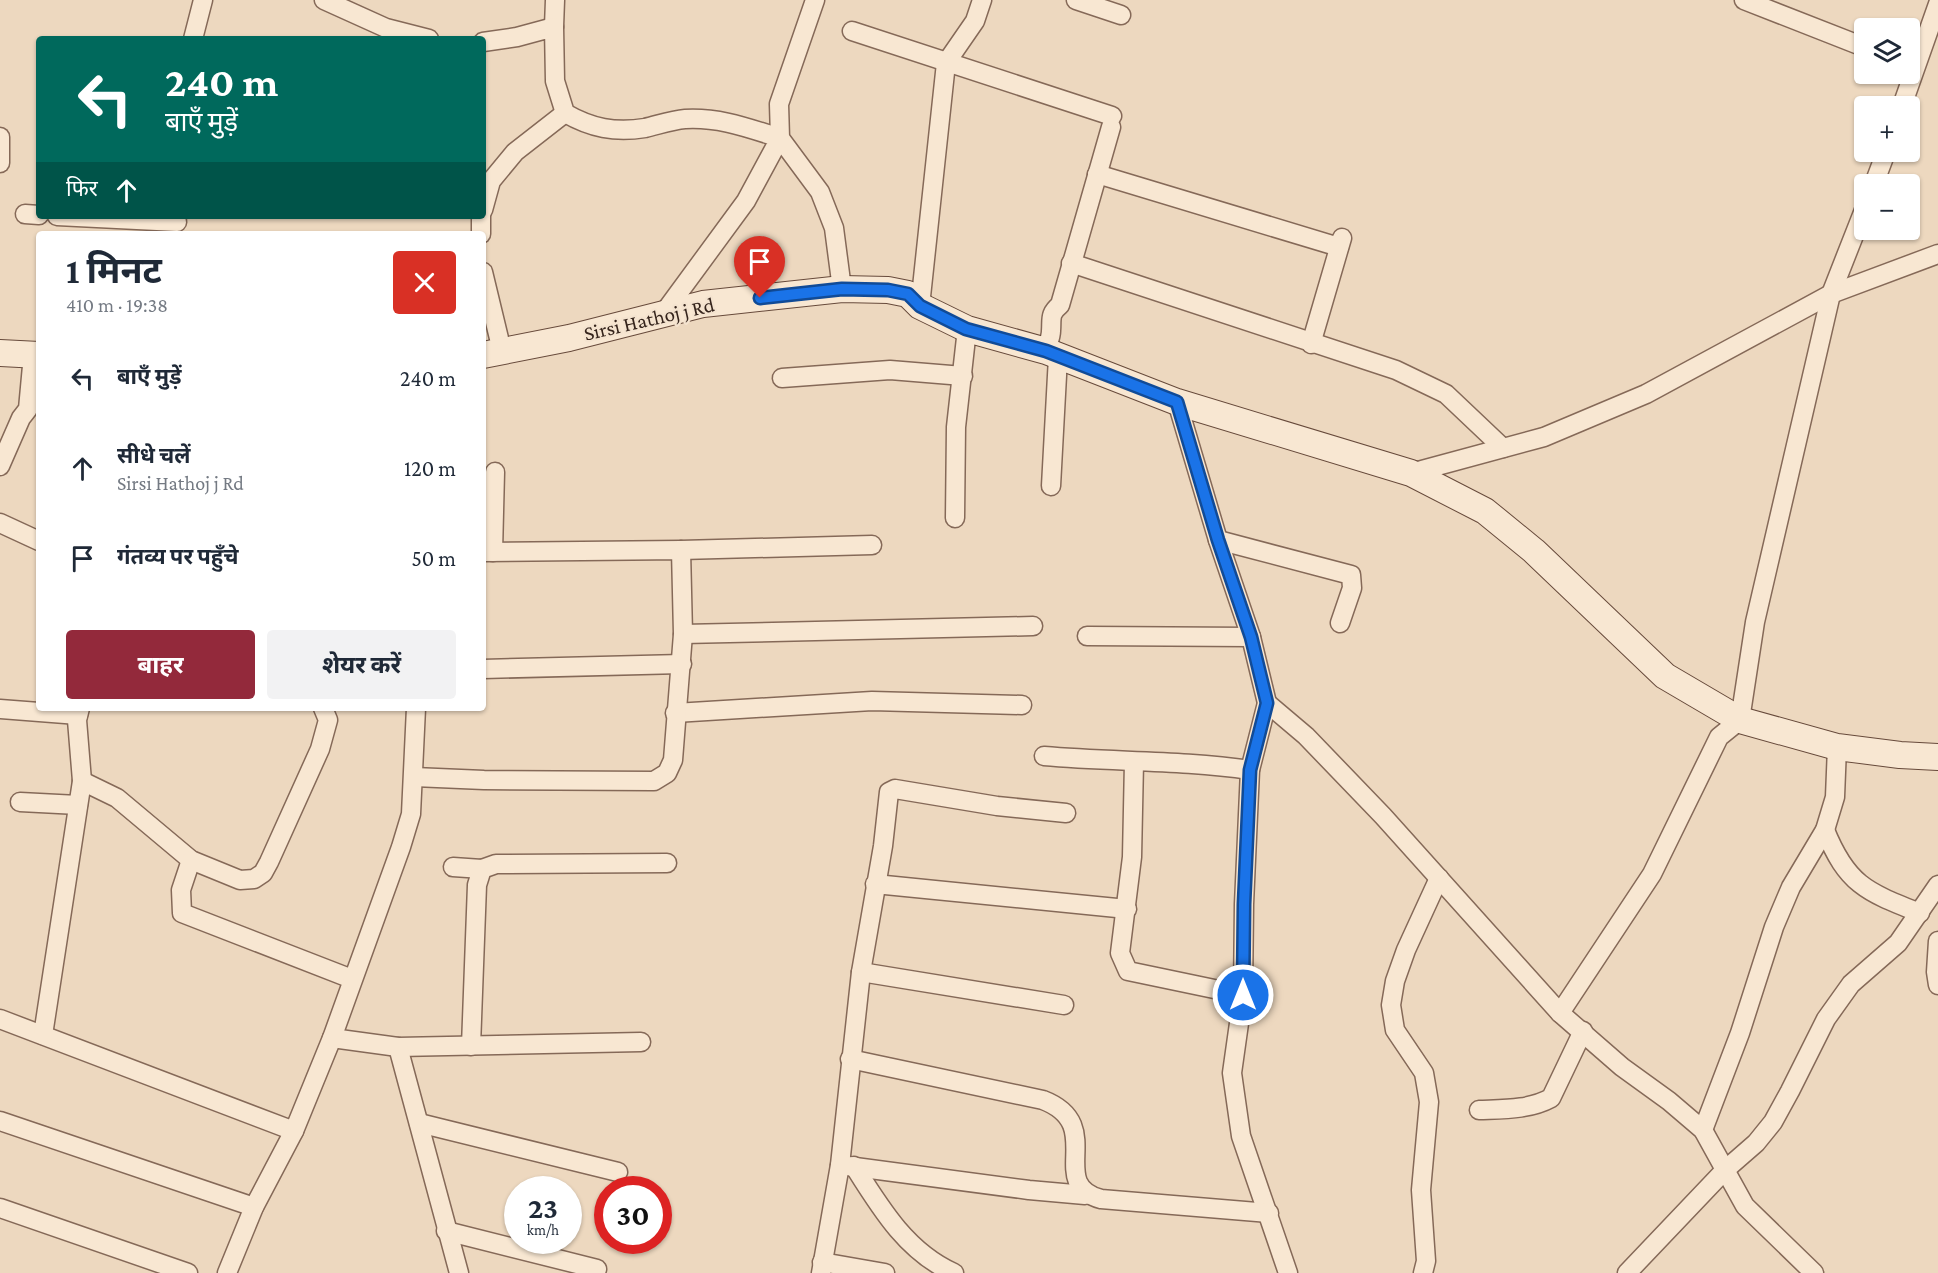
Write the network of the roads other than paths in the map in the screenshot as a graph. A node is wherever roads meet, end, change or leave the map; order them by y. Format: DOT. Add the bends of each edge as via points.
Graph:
graph roads {
  1 [pos="203,0"];
  2 [pos="324,0"];
  3 [pos="555,0"];
  4 [pos="815,0"];
  5 [pos="982,0"];
  6 [pos="1076,0"];
  7 [pos="1744,0"];
  8 [pos="1938,4"];
  9 [pos="1121,15"];
  10 [pos="554,27"];
  11 [pos="852,31"];
  12 [pos="194,36"];
  13 [pos="417,36"];
  14 [pos="486,42"];
  15 [pos="1854,43"];
  16 [pos="1920,49"];
  17 [pos="946,63"];
  18 [pos="565,113"];
  19 [pos="0,136"];
  20 [pos="780,138"];
  21 [pos="0,163"];
  22 [pos="1097,174"];
  23 [pos="486,199"];
  24 [pos="102,219"];
  25 [pos="177,224"];
  26 [pos="1854,235"];
  27 [pos="1938,254"];
  28 [pos="1071,262"];
  29 [pos="842,289"];
  30 [pos="1831,294"];
  31 [pos="486,296"];
  32 [pos="920,306"];
  33 [pos="663,314"];
  34 [pos="966,329"];
  35 [pos="1311,344"];
  36 [pos="1052,346"];
  37 [pos="0,353"];
  38 [pos="493,353"];
  39 [pos="36,355"];
  40 [pos="963,376"];
  41 [pos="782,378"];
  42 [pos="1177,402"];
  43 [pos="1503,448"];
  44 [pos="0,466"];
  45 [pos="495,472"];
  46 [pos="1411,473"];
  47 [pos="1051,486"];
  48 [pos="955,518"];
  49 [pos="0,523"];
  50 [pos="36,540"];
  51 [pos="1218,540"];
  52 [pos="872,545"];
  53 [pos="681,550"];
  54 [pos="488,552"];
  55 [pos="1340,623"];
  56 [pos="1033,626"];
  57 [pos="683,634"];
  58 [pos="1087,636"];
  59 [pos="1251,637"];
  60 [pos="682,664"];
  61 [pos="486,669"];
  62 [pos="1267,703"];
  63 [pos="1022,705"];
  64 [pos="0,710"];
  65 [pos="36,711"];
  66 [pos="40,711"];
  67 [pos="324,711"];
  68 [pos="416,711"];
  69 [pos="79,712"];
  70 [pos="675,713"];
  71 [pos="1740,720"];
  72 [pos="1837,747"];
  73 [pos="1044,756"];
  74 [pos="1938,757"];
  75 [pos="1134,762"];
  76 [pos="1250,770"];
  77 [pos="414,777"];
  78 [pos="82,781"];
  79 [pos="20,802"];
  80 [pos="78,806"];
  81 [pos="1066,813"];
  82 [pos="1825,830"];
  83 [pos="191,860"];
  84 [pos="667,863"];
  85 [pos="453,867"];
  86 [pos="482,869"];
  87 [pos="1438,878"];
  88 [pos="875,884"];
  89 [pos="1938,885"];
  90 [pos="1126,909"];
  91 [pos="1920,914"];
  92 [pos="1938,941"];
  93 [pos="861,972"];
  94 [pos="351,979"];
  95 [pos="1938,985"];
  96 [pos="1243,995"];
  97 [pos="1064,1005"];
  98 [pos="1560,1013"];
  99 [pos="0,1019"];
  100 [pos="1583,1032"];
  101 [pos="43,1035"];
  102 [pos="332,1038"];
  103 [pos="641,1042"];
  104 [pos="471,1046"];
  105 [pos="398,1047"];
  106 [pos="850,1059"];
  107 [pos="1479,1110"];
  108 [pos="0,1121"];
  109 [pos="419,1124"];
  110 [pos="1703,1130"];
  111 [pos="294,1131"];
  112 [pos="847,1165"];
  113 [pos="1725,1170"];
  114 [pos="618,1172"];
  115 [pos="1085,1195"];
  116 [pos="254,1207"];
  117 [pos="0,1208"];
  118 [pos="1269,1213"];
  119 [pos="446,1231"];
  120 [pos="822,1268"];
  121 [pos="597,1269"];
  122 [pos="188,1273"];
  123 [pos="227,1273"];
  124 [pos="459,1273"];
  125 [pos="885,1273"];
  126 [pos="954,1273"];
  127 [pos="1288,1273"];
  128 [pos="1423,1273"];
  129 [pos="1628,1273"];
  130 [pos="1814,1273"];
  1 -- 12 [label="street"];
  2 -- 13 [label="street" via="386,28"];
  3 -- 10 [label="street"];
  4 -- 20 [label="street" via="779,104"];
  5 -- 17 [label="street" via="975,21"];
  6 -- 9 [label="street"];
  7 -- 15 [label="street"];
  8 -- 16 [label="street"];
  10 -- 14 [label="street"];
  10 -- 18 [label="street" via="555,81"];
  11 -- 17 [label="street"];
  17 -- 22 [label="street" via="1112,121"];
  17 -- 32 [label="street"];
  18 -- 20 [label="street" via="584,124 612,131 684,119 721,120"];
  18 -- 23 [label="street" via="515,152 491,181"];
  19 -- 21 [label="street"];
  20 -- 29 [label="street" via="820,192 834,228"];
  20 -- 33 [label="street" via="746,201"];
  22 -- 28 [label="street"];
  22 -- 35 [label="street" via="1341,242"];
  24 -- 25 [label="street"];
  26 -- 30 [label="street"];
  27 -- 30 [label="street"];
  28 -- 35 [label="street"];
  28 -- 36 [label="street" via="1060,305 1049,321"];
  29 -- 32 [label="street, Sirsi Hathoj j Rd" via="908,294"];
  29 -- 33 [label="street, Sirsi Hathoj j Rd" via="703,304"];
  30 -- 43 [label="street" via="1646,394 1544,437"];
  30 -- 71 [label="street" via="1758,611"];
  31 -- 38 [label="street"];
  32 -- 34 [label="street"];
  33 -- 38 [label="street, Sirsi Hathoj j Rd"];
  34 -- 36 [label="street"];
  34 -- 40 [label="street"];
  35 -- 43 [label="street" via="1396,370 1446,394"];
  36 -- 42 [label="street"];
  36 -- 47 [label="street"];
  37 -- 39 [label="street"];
  39 -- 44 [label="street" via="28,410"];
  40 -- 41 [label="street" via="890,370"];
  40 -- 48 [label="street" via="956,427"];
  42 -- 46 [label="street"];
  42 -- 51 [label="street"];
  43 -- 46 [label="street"];
  45 -- 54 [label="street"];
  46 -- 71 [label="street" via="1485,512 1534,551 1665,676"];
  49 -- 50 [label="street"];
  51 -- 55 [label="street" via="1350,575 1352,588"];
  51 -- 59 [label="street"];
  52 -- 53 [label="street"];
  53 -- 54 [label="street"];
  53 -- 57 [label="street"];
  56 -- 57 [label="street"];
  57 -- 60 [label="street"];
  58 -- 59 [label="street"];
  59 -- 62 [label="street"];
  60 -- 61 [label="street"];
  60 -- 70 [label="street"];
  62 -- 76 [label="street"];
  62 -- 87 [label="street" via="1306,736"];
  63 -- 70 [label="street" via="872,701"];
  64 -- 65 [label="street"];
  66 -- 69 [label="street"];
  67 -- 83 [label="street" via="328,720 321,749 263,873 255,879 240,880"];
  68 -- 77 [label="street"];
  69 -- 78 [label="street"];
  70 -- 77 [label="street" via="673,760 667,774 654,781"];
  71 -- 72 [label="street"];
  71 -- 98 [label="street" via="1719,737 1652,874"];
  72 -- 74 [label="street"];
  72 -- 82 [label="street" via="1835,797"];
  73 -- 75 [label="street"];
  75 -- 76 [label="street"];
  75 -- 90 [label="street" via="1132,857"];
  76 -- 96 [label="street"];
  77 -- 94 [label="street" via="411,814 401,848"];
  78 -- 80 [label="street"];
  78 -- 83 [label="street" via="117,798"];
  79 -- 80 [label="street"];
  80 -- 101 [label="street"];
  81 -- 88 [label="street" via="895,789 887,798"];
  82 -- 91 [label="street" via="1835,855 1850,876 1870,893"];
  82 -- 110 [label="street" via="1791,887 1774,927"];
  83 -- 94 [label="street" via="181,890 182,913"];
  84 -- 86 [label="street" via="496,864"];
  85 -- 86 [label="street"];
  86 -- 104 [label="street" via="477,885"];
  87 -- 98 [label="street"];
  87 -- 128 [label="street" via="1406,950 1391,1005 1395,1030 1424,1073 1429,1102 1421,1190 1426,1261"];
  88 -- 90 [label="street"];
  88 -- 93 [label="street"];
  89 -- 91 [label="street"];
  90 -- 96 [label="street" via="1120,953 1128,971"];
  91 -- 113 [label="street" via="1898,943 1851,984 1826,1019 1773,1122"];
  92 -- 95 [label="street"];
  93 -- 97 [label="street"];
  93 -- 106 [label="street"];
  94 -- 102 [label="street"];
  96 -- 118 [label="street" via="1232,1073 1240,1136"];
  98 -- 100 [label="street"];
  99 -- 101 [label="street"];
  100 -- 107 [label="street" via="1551,1098 1541,1104"];
  100 -- 110 [label="street"];
  101 -- 111 [label="street"];
  102 -- 105 [label="street"];
  102 -- 111 [label="street"];
  103 -- 104 [label="street"];
  104 -- 105 [label="street"];
  105 -- 109 [label="street"];
  106 -- 112 [label="street"];
  106 -- 115 [label="street" via="1059,1106 1070,1118 1077,1184"];
  108 -- 116 [label="street"];
  109 -- 114 [label="street"];
  109 -- 119 [label="street"];
  110 -- 113 [label="street"];
  111 -- 116 [label="street"];
  112 -- 115 [label="street"];
  112 -- 120 [label="street"];
  112 -- 126 [label="street" via="885,1216 930,1262"];
  113 -- 129 [label="street"];
  113 -- 130 [label="street" via="1745,1206"];
  115 -- 118 [label="street"];
  116 -- 123 [label="street"];
  117 -- 122 [label="street"];
  118 -- 127 [label="street"];
  119 -- 121 [label="street"];
  119 -- 124 [label="street"];
  120 -- 125 [label="street"];
}
